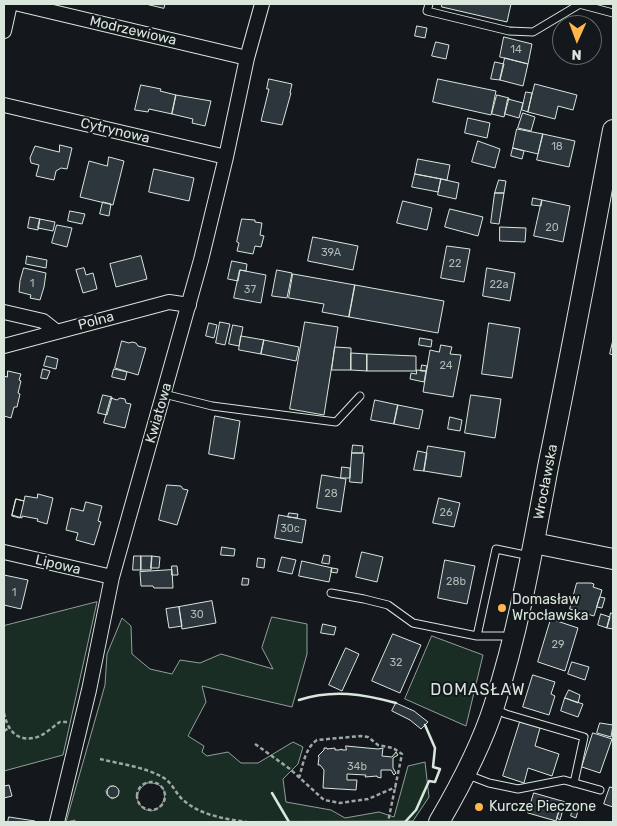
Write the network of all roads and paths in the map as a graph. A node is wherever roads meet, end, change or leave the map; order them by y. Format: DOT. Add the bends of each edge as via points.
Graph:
graph roads {
  1 [pos="10,4"];
  2 [pos="19,4"];
  3 [pos="262,4"];
  4 [pos="429,4"];
  5 [pos="580,4"];
  6 [pos="613,13"];
  7 [pos="4,31"];
  8 [pos="247,58"];
  9 [pos="4,105"];
  10 [pos="613,130"];
  11 [pos="226,157"];
  12 [pos="189,305"];
  13 [pos="4,312"];
  14 [pos="57,332"];
  15 [pos="4,346"];
  16 [pos="164,394"];
  17 [pos="360,396"];
  18 [pos="532,549"];
  19 [pos="4,552"];
  20 [pos="613,559"];
  21 [pos="112,577"];
  22 [pos="331,593"];
  23 [pos="476,636"];
  24 [pos="512,638"];
  25 [pos="493,708"];
  26 [pos="4,713"];
  27 [pos="80,725"];
  28 [pos="9,728"];
  29 [pos="4,731"];
  30 [pos="255,744"];
  31 [pos="100,759"];
  32 [pos="465,774"];
  33 [pos="299,778"];
  34 [pos="167,781"];
  35 [pos="574,782"];
  36 [pos="396,787"];
  37 [pos="162,788"];
  38 [pos="600,790"];
  39 [pos="57,822"];
  40 [pos="247,822"];
  41 [pos="388,822"];
  42 [pos="439,822"];
  1 -- 7 [label="street"];
  2 -- 8 [label="street, Modrzewiowa"];
  3 -- 8 [label="street, Kwiatowa"];
  4 -- 5 [label="lane" via="427,11 509,31 533,32"];
  5 -- 6 [label="lane"];
  8 -- 11 [label="street, Kwiatowa"];
  9 -- 11 [label="street, Cytrynowa"];
  10 -- 18 [label="main road, Wrocławska"];
  11 -- 12 [label="street, Kwiatowa"];
  12 -- 14 [label="street, Polna" via="169,302"];
  12 -- 16 [label="street, Kwiatowa"];
  13 -- 14 [label="street" via="44,321"];
  14 -- 15 [label="street, Polna"];
  16 -- 17 [label="lane" via="212,406 336,422"];
  16 -- 21 [label="street, Kwiatowa"];
  18 -- 20 [label="main road"];
  18 -- 23 [label="lane" via="496,549"];
  18 -- 24 [label="main road, Wrocławska"];
  19 -- 21 [label="street, Lipowa"];
  21 -- 27 [label="street, Kwiatowa"];
  22 -- 23 [label="lane" via="388,605 412,623"];
  23 -- 24 [label="lane"];
  24 -- 25 [label="main road, Wrocławska"];
  25 -- 32 [label="main road, Wrocławska"];
  25 -- 35 [label="lane" via="584,737"];
  26 -- 28 [label="path"];
  27 -- 28 [label="path" via="60,722 33,738 10,732"];
  27 -- 39 [label="street, Kwiatowa"];
  28 -- 29 [label="path"];
  30 -- 33 [label="path"];
  31 -- 34 [label="path" via="149,771"];
  32 -- 35 [label="lane" via="518,789 564,780"];
  32 -- 42 [label="main road, Wrocławska"];
  33 -- 36 [label="path" via="324,800 340,802 368,799"];
  33 -- 36 [label="path" via="307,754 317,740 360,736 400,751"];
  34 -- 37 [label="path"];
  34 -- 40 [label="path" via="182,799 199,810"];
  35 -- 38 [label="lane"];
  36 -- 41 [label="path"];
  37 -- 37 [label="path" via="154,783 141,787 138,792 140,805 152,810 159,808 166,797"];
}
